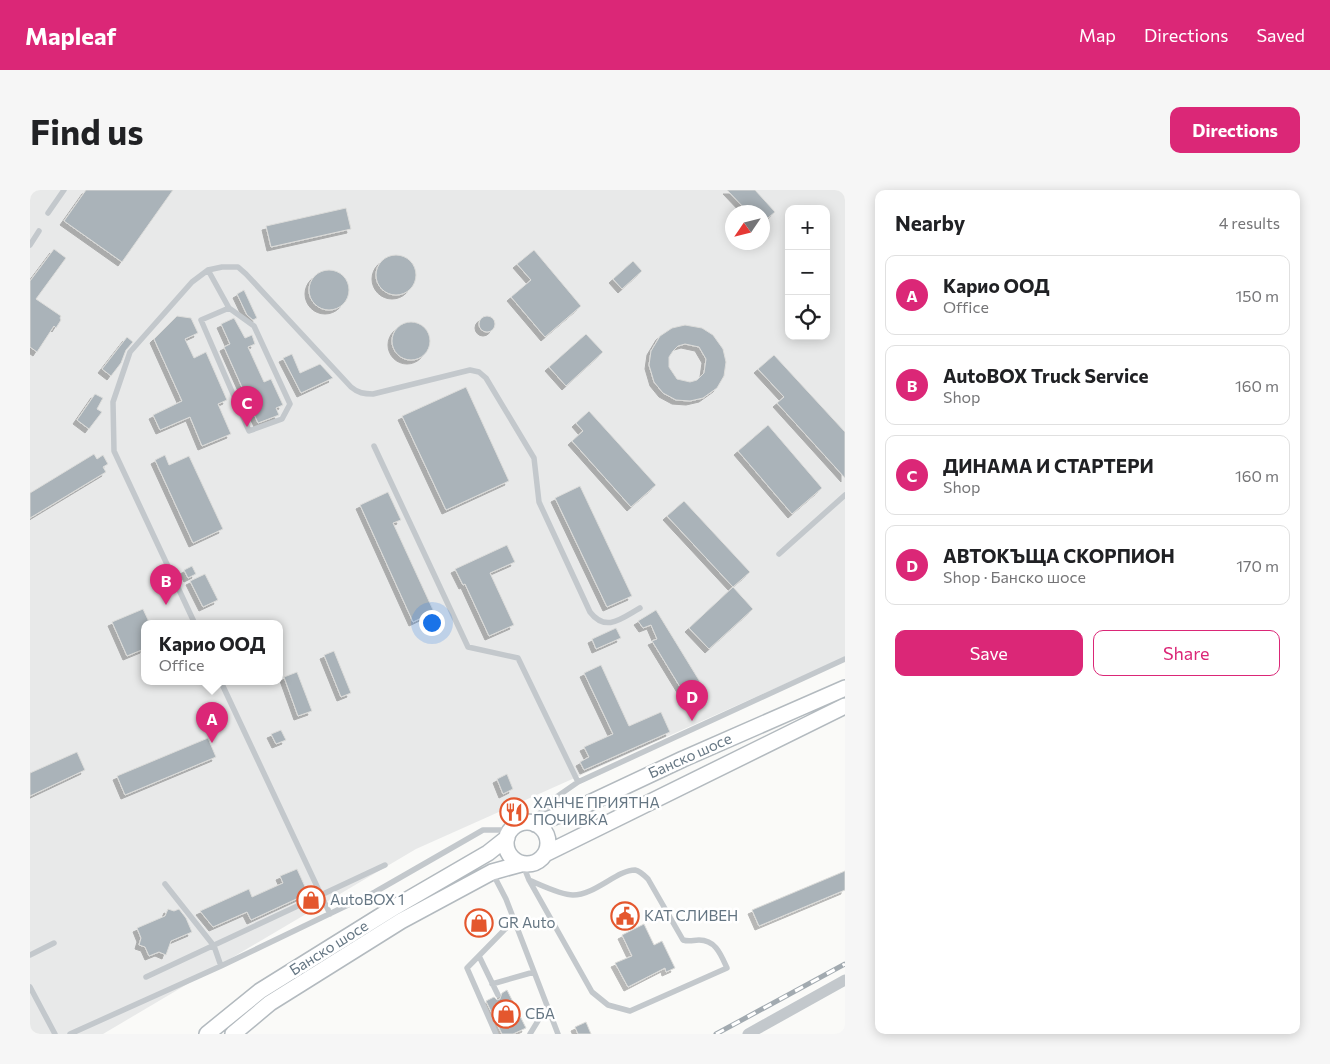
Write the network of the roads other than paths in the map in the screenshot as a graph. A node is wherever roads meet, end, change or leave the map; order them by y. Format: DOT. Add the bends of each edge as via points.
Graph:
graph roads {
  1 [pos="64,190"];
  2 [pos="48,213"];
  3 [pos="39,231"];
  4 [pos="30,245"];
  5 [pos="208,270"];
  6 [pos="229,308"];
  7 [pos="374,446"];
  8 [pos="845,495"];
  9 [pos="778,554"];
  10 [pos="640,608"];
  11 [pos="192,620"];
  12 [pos="845,658"];
  13 [pos="222,685"];
  14 [pos="845,688"];
  15 [pos="844,706"];
  16 [pos="578,782"];
  17 [pos="533,823"];
  18 [pos="508,834"];
  19 [pos="546,853"];
  20 [pos="522,864"];
  21 [pos="385,865"];
  22 [pos="492,872"];
  23 [pos="529,880"];
  24 [pos="165,884"];
  25 [pos="320,896"];
  26 [pos="330,914"];
  27 [pos="514,920"];
  28 [pos="54,943"];
  29 [pos="214,946"];
  30 [pos="30,955"];
  31 [pos="479,956"];
  32 [pos="221,966"];
  33 [pos="534,972"];
  34 [pos="146,977"];
  35 [pos="845,980"];
  36 [pos="492,984"];
  37 [pos="30,987"];
  38 [pos="498,995"];
  39 [pos="547,1006"];
  40 [pos="55,1034"];
  41 [pos="70,1034"];
  42 [pos="207,1034"];
  43 [pos="233,1034"];
  44 [pos="496,1034"];
  45 [pos="530,1034"];
  46 [pos="558,1034"];
  47 [pos="748,1034"];
  1 -- 2 [label="lane"];
  3 -- 4 [label="lane"];
  5 -- 6 [label="lane"];
  5 -- 10 [label="lane" via="238,267 357,392 373,394 470,370 479,372 486,378 534,458 539,502 590,612 604,623 613,623"];
  5 -- 11 [label="lane" via="192,282 130,352 113,402 114,451"];
  6 -- 6 [label="lane" via="254,326 290,404 282,419 249,432 201,320"];
  7 -- 16 [label="lane" via="468,647 518,658"];
  8 -- 9 [label="lane"];
  12 -- 16 [label="lane"];
  13 -- 25 [label="lane"];
  14 -- 17 [label="main road, Банско шосе" via="683,758 581,807"];
  15 -- 19 [label="main road, Банско шосе"];
  16 -- 17 [label="lane" via="555,798"];
  17 -- 18 [label="main road" via="516,825"];
  17 -- 19 [label="main road" via="543,828 548,836"];
  18 -- 20 [label="main road" via="506,846 509,854"];
  18 -- 26 [label="lane" via="483,830"];
  18 -- 42 [label="main road, Банско шосе" via="488,853 394,906 260,991"];
  19 -- 20 [label="main road" via="537,863"];
  20 -- 22 [label="main road, Банско шосе"];
  20 -- 23 [label="lane"];
  21 -- 25 [label="lane"];
  22 -- 27 [label="lane"];
  22 -- 43 [label="main road, Банско шосе" via="401,921 270,1003"];
  23 -- 23 [label="lane" via="592,992 608,1005 630,1010 727,968 716,947 708,941 683,940 648,879 640,872 628,872 591,891 573,895"];
  24 -- 29 [label="lane"];
  25 -- 26 [label="lane"];
  25 -- 29 [label="lane"];
  26 -- 32 [label="lane"];
  27 -- 31 [label="lane"];
  27 -- 33 [label="lane"];
  28 -- 30 [label="lane"];
  29 -- 32 [label="lane"];
  29 -- 34 [label="lane"];
  31 -- 36 [label="lane"];
  31 -- 44 [label="lane" via="467,968"];
  32 -- 41 [label="lane"];
  33 -- 36 [label="lane"];
  33 -- 39 [label="lane"];
  35 -- 47 [label="street"];
  36 -- 38 [label="lane"];
  37 -- 40 [label="lane"];
  39 -- 45 [label="lane"];
  39 -- 46 [label="lane"];
}
